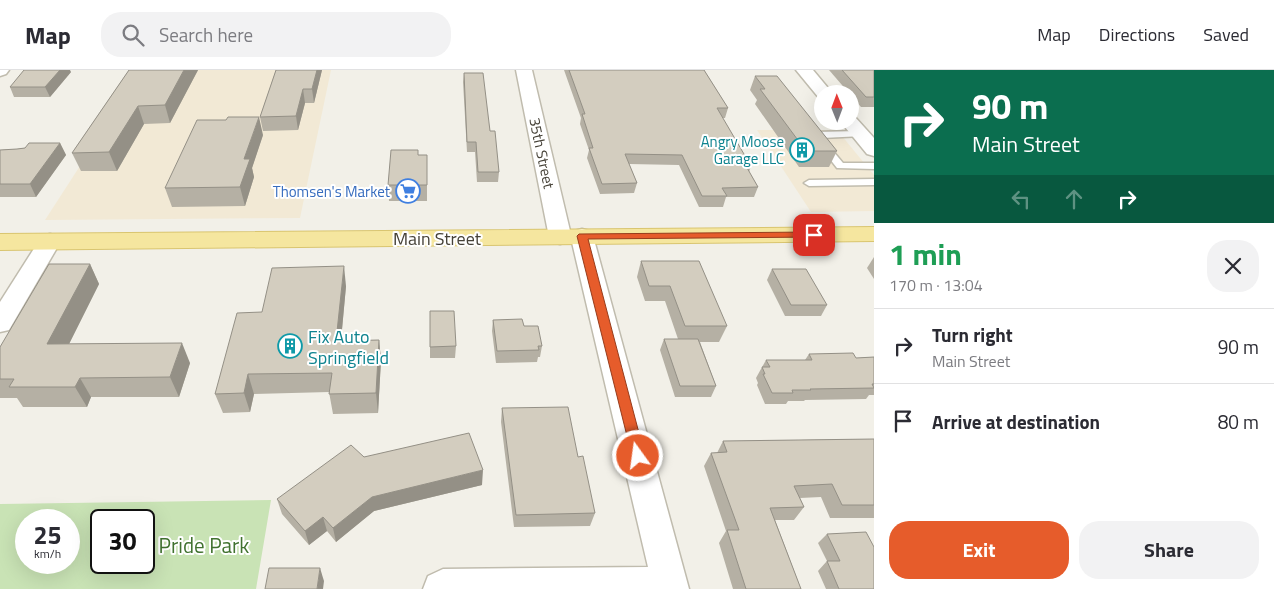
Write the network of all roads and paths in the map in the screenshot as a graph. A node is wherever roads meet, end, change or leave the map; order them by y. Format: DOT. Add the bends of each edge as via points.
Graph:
graph roads {
  1 [pos="524,70"];
  2 [pos="804,70"];
  3 [pos="817,85"];
  4 [pos="843,130"];
  5 [pos="856,130"];
  6 [pos="874,150"];
  7 [pos="874,166"];
  8 [pos="874,182"];
  9 [pos="809,183"];
  10 [pos="874,234"];
  11 [pos="571,236"];
  12 [pos="50,241"];
  13 [pos="0,242"];
  14 [pos="0,323"];
  15 [pos="670,586"];
  16 [pos="442,589"];
  1 -- 11 [label="street, 35th Street"];
  2 -- 3 [label="street"];
  4 -- 7 [label="lane" via="815,135 840,166"];
  5 -- 6 [label="street"];
  8 -- 9 [label="lane"];
  10 -- 11 [label="main road, Main Street"];
  11 -- 12 [label="main road, Main Street"];
  11 -- 15 [label="street, 35th Street" via="591,267"];
  12 -- 13 [label="main road, Main Street"];
  12 -- 14 [label="street"];
  15 -- 16 [label="street"];
}
